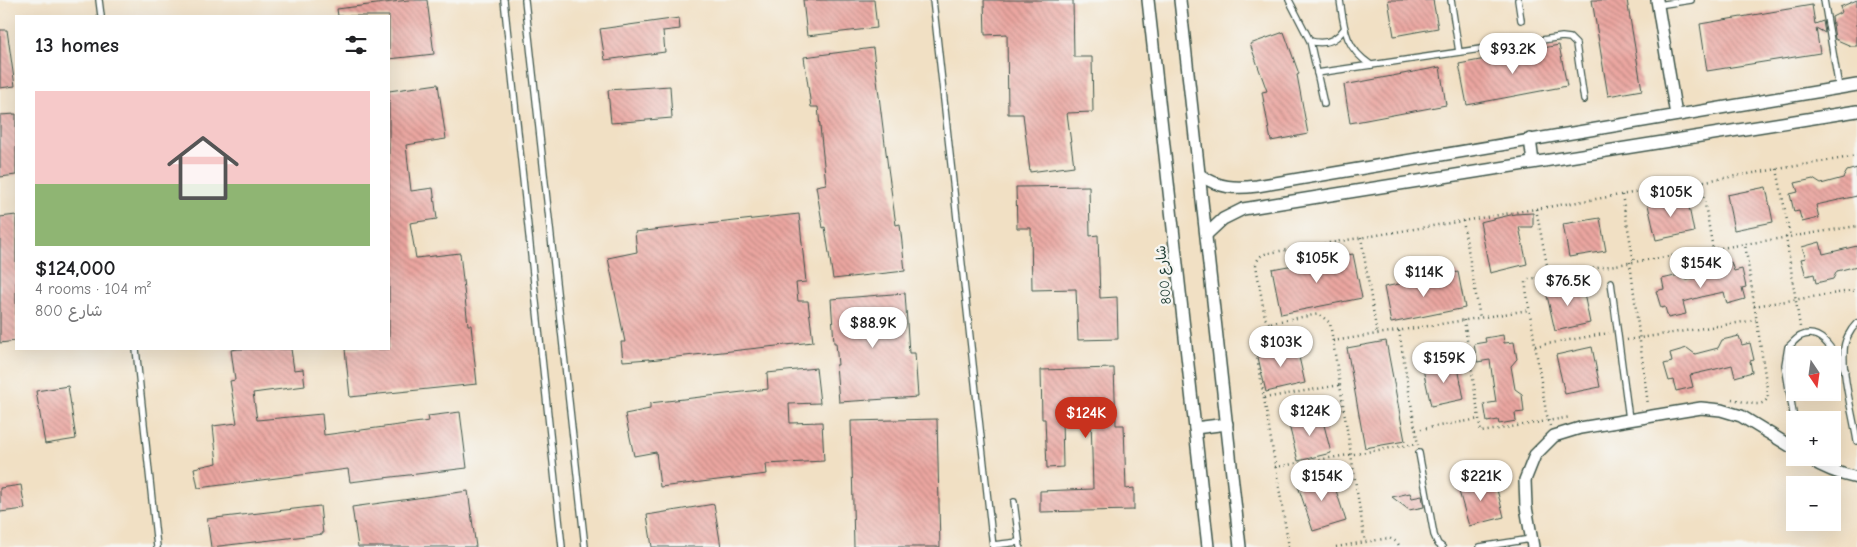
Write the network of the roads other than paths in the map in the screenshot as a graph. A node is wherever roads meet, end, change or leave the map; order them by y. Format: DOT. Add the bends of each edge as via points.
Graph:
graph roads {
  1 [pos="99,0"];
  2 [pos="504,0"];
  3 [pos="525,0"];
  4 [pos="933,0"];
  5 [pos="1148,0"];
  6 [pos="1180,0"];
  7 [pos="1289,0"];
  8 [pos="1340,0"];
  9 [pos="1451,0"];
  10 [pos="1518,0"];
  11 [pos="1691,0"];
  12 [pos="1833,0"];
  13 [pos="1824,1"];
  14 [pos="1658,3"];
  15 [pos="101,15"];
  16 [pos="1521,20"];
  17 [pos="1344,29"];
  18 [pos="1310,41"];
  19 [pos="1459,52"];
  20 [pos="1371,65"];
  21 [pos="1317,73"];
  22 [pos="1857,85"];
  23 [pos="1839,88"];
  24 [pos="1584,100"];
  25 [pos="1324,104"];
  26 [pos="1857,110"];
  27 [pos="1676,114"];
  28 [pos="1530,139"];
  29 [pos="1533,162"];
  30 [pos="1200,175"];
  31 [pos="1207,234"];
  32 [pos="1611,282"];
  33 [pos="1857,323"];
  34 [pos="136,350"];
  35 [pos="1845,370"];
  36 [pos="1793,411"];
  37 [pos="1629,413"];
  38 [pos="1227,424"];
  39 [pos="1195,428"];
  40 [pos="1857,441"];
  41 [pos="1786,443"];
  42 [pos="1419,453"];
  43 [pos="1821,466"];
  44 [pos="1857,478"];
  45 [pos="1014,502"];
  46 [pos="1532,543"];
  47 [pos="1019,545"];
  48 [pos="993,546"];
  49 [pos="157,547"];
  50 [pos="562,547"];
  51 [pos="585,547"];
  52 [pos="1208,547"];
  53 [pos="1240,547"];
  54 [pos="1442,547"];
  55 [pos="1480,547"];
  1 -- 15 [label="lane"];
  2 -- 50 [label="lane"];
  3 -- 51 [label="lane"];
  4 -- 48 [label="lane"];
  5 -- 39 [label="street, شارع 800"];
  6 -- 30 [label="street"];
  7 -- 18 [label="lane"];
  8 -- 17 [label="lane"];
  9 -- 19 [label="lane"];
  10 -- 16 [label="lane"];
  11 -- 14 [label="lane"];
  12 -- 13 [label="lane"];
  13 -- 23 [label="lane"];
  14 -- 27 [label="street"];
  17 -- 18 [label="lane" via="1330,42"];
  17 -- 20 [label="lane" via="1354,50"];
  18 -- 21 [label="lane"];
  19 -- 20 [label="lane"];
  19 -- 24 [label="lane" via="1570,38 1576,44"];
  20 -- 21 [label="lane"];
  21 -- 25 [label="lane"];
  22 -- 23 [label="street"];
  23 -- 27 [label="street"];
  26 -- 29 [label="street"];
  27 -- 28 [label="street"];
  28 -- 29 [label="street"];
  28 -- 30 [label="street" via="1241,188 1219,186"];
  29 -- 31 [label="street" via="1243,209 1223,219"];
  30 -- 31 [label="street"];
  31 -- 38 [label="street"];
  32 -- 37 [label="lane"];
  33 -- 35 [label="lane" via="1851,329 1844,349"];
  34 -- 49 [label="lane"];
  35 -- 36 [label="lane" via="1829,344 1816,335 1802,336 1788,347 1785,364"];
  35 -- 40 [label="lane"];
  37 -- 41 [label="street" via="1694,408 1721,410 1747,419"];
  37 -- 46 [label="street" via="1554,436 1534,455 1525,480"];
  38 -- 39 [label="street"];
  38 -- 53 [label="street"];
  39 -- 52 [label="street, شارع 800"];
  42 -- 54 [label="lane" via="1434,535"];
  43 -- 44 [label="street"];
  45 -- 47 [label="lane"];
  46 -- 55 [label="lane"];
  47 -- 48 [label="lane"];
}
